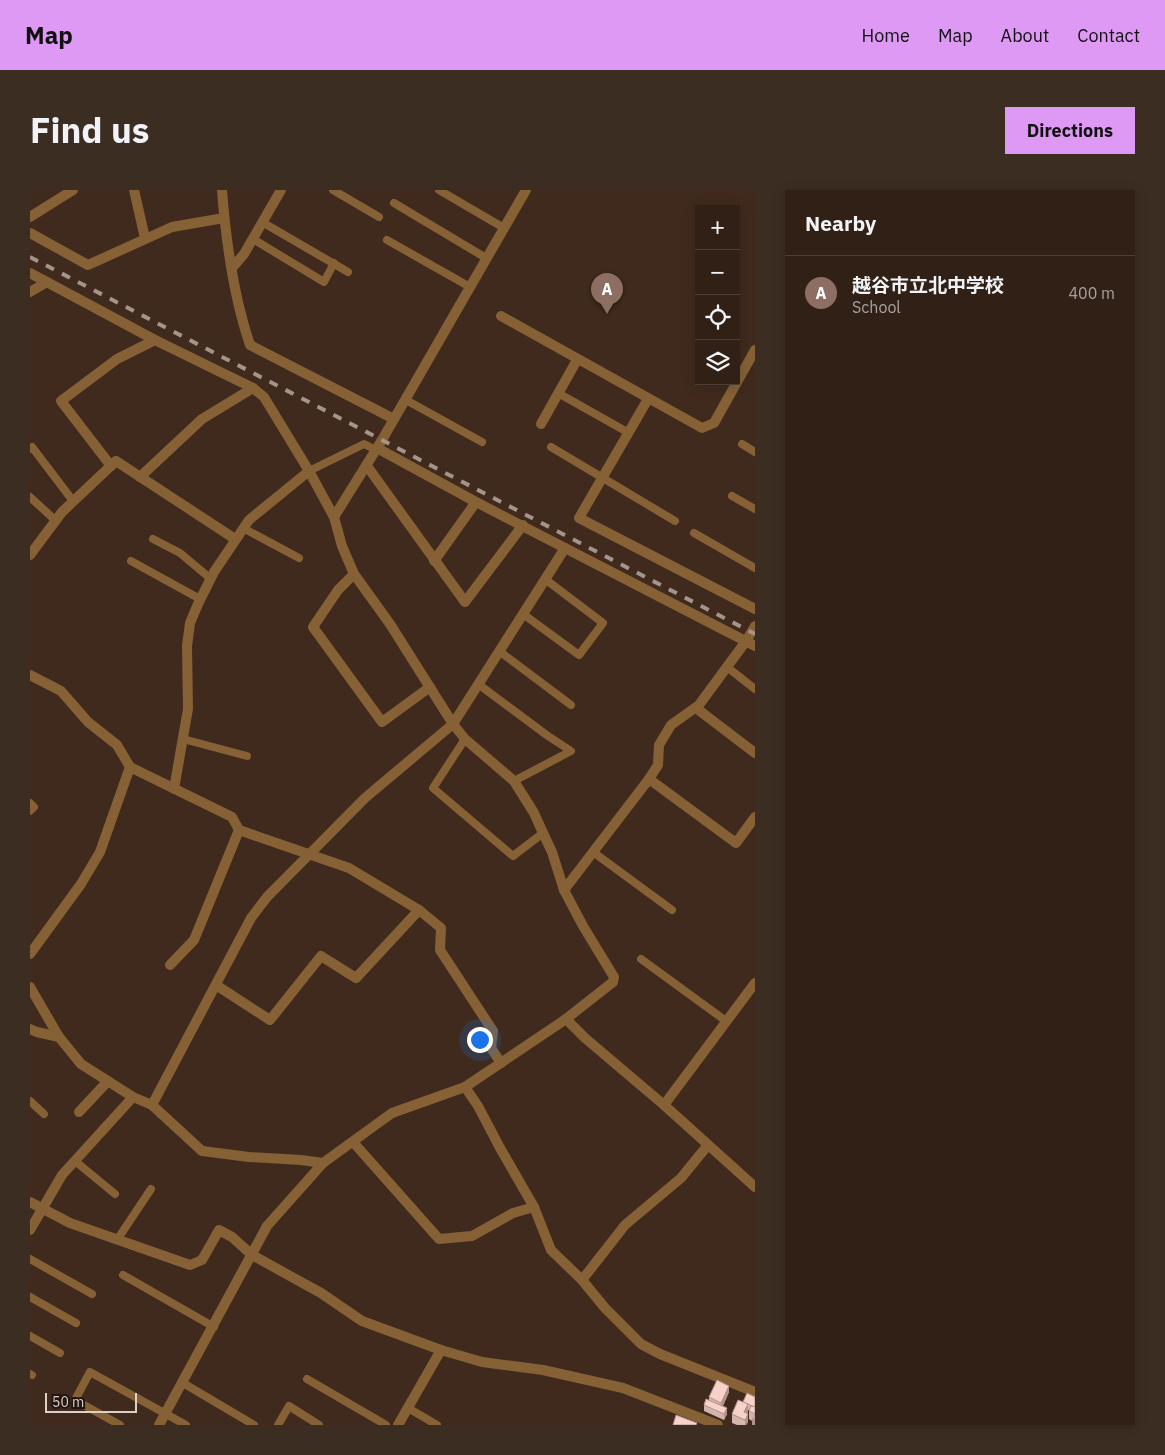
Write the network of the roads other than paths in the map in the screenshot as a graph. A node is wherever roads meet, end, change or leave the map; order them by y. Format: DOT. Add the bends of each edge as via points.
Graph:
graph roads {
  1 [pos="74,190"];
  2 [pos="134,190"];
  3 [pos="222,190"];
  4 [pos="281,190"];
  5 [pos="333,190"];
  6 [pos="439,190"];
  7 [pos="526,190"];
  8 [pos="394,204"];
  9 [pos="30,217"];
  10 [pos="379,217"];
  11 [pos="224,218"];
  12 [pos="262,222"];
  13 [pos="504,228"];
  14 [pos="30,233"];
  15 [pos="145,238"];
  16 [pos="253,240"];
  17 [pos="388,240"];
  18 [pos="486,258"];
  19 [pos="334,263"];
  20 [pos="232,268"];
  21 [pos="348,272"];
  22 [pos="30,273"];
  23 [pos="47,282"];
  24 [pos="470,287"];
  25 [pos="30,292"];
  26 [pos="501,316"];
  27 [pos="155,340"];
  28 [pos="755,350"];
  29 [pos="578,360"];
  30 [pos="253,388"];
  31 [pos="558,394"];
  32 [pos="648,399"];
  33 [pos="406,400"];
  34 [pos="394,419"];
  35 [pos="541,424"];
  36 [pos="629,433"];
  37 [pos="482,442"];
  38 [pos="742,444"];
  39 [pos="550,447"];
  40 [pos="30,449"];
  41 [pos="376,449"];
  42 [pos="755,452"];
  43 [pos="111,466"];
  44 [pos="366,466"];
  45 [pos="309,471"];
  46 [pos="140,477"];
  47 [pos="602,478"];
  48 [pos="732,496"];
  49 [pos="30,497"];
  50 [pos="73,501"];
  51 [pos="476,502"];
  52 [pos="755,509"];
  53 [pos="334,517"];
  54 [pos="55,520"];
  55 [pos="675,521"];
  56 [pos="523,525"];
  57 [pos="243,528"];
  58 [pos="694,532"];
  59 [pos="235,539"];
  60 [pos="153,540"];
  61 [pos="565,548"];
  62 [pos="30,555"];
  63 [pos="299,558"];
  64 [pos="131,561"];
  65 [pos="434,561"];
  66 [pos="755,568"];
  67 [pos="354,574"];
  68 [pos="211,579"];
  69 [pos="545,579"];
  70 [pos="200,599"];
  71 [pos="755,610"];
  72 [pos="523,614"];
  73 [pos="755,626"];
  74 [pos="750,644"];
  75 [pos="499,651"];
  76 [pos="727,668"];
  77 [pos="30,675"];
  78 [pos="478,684"];
  79 [pos="430,687"];
  80 [pos="755,689"];
  81 [pos="572,705"];
  82 [pos="696,708"];
  83 [pos="452,724"];
  84 [pos="465,739"];
  85 [pos="183,740"];
  86 [pos="755,753"];
  87 [pos="247,756"];
  88 [pos="130,767"];
  89 [pos="649,779"];
  90 [pos="514,781"];
  91 [pos="174,790"];
  92 [pos="30,803"];
  93 [pos="30,811"];
  94 [pos="755,817"];
  95 [pos="239,830"];
  96 [pos="543,833"];
  97 [pos="593,852"];
  98 [pos="310,855"];
  99 [pos="564,890"];
  100 [pos="419,910"];
  101 [pos="672,910"];
  102 [pos="30,954"];
  103 [pos="641,959"];
  104 [pos="170,965"];
  105 [pos="755,983"];
  106 [pos="216,984"];
  107 [pos="30,987"];
  108 [pos="566,1018"];
  109 [pos="726,1021"];
  110 [pos="30,1028"];
  111 [pos="59,1037"];
  112 [pos="501,1063"];
  113 [pos="108,1081"];
  114 [pos="465,1086"];
  115 [pos="133,1097"];
  116 [pos="30,1101"];
  117 [pos="664,1104"];
  118 [pos="152,1105"];
  119 [pos="79,1112"];
  120 [pos="44,1114"];
  121 [pos="353,1142"];
  122 [pos="708,1145"];
  123 [pos="75,1161"];
  124 [pos="323,1163"];
  125 [pos="755,1187"];
  126 [pos="151,1189"];
  127 [pos="115,1194"];
  128 [pos="30,1202"];
  129 [pos="534,1207"];
  130 [pos="42,1209"];
  131 [pos="30,1230"];
  132 [pos="118,1240"];
  133 [pos="252,1255"];
  134 [pos="30,1259"];
  135 [pos="123,1275"];
  136 [pos="582,1280"];
  137 [pos="92,1294"];
  138 [pos="30,1297"];
  139 [pos="76,1323"];
  140 [pos="214,1327"];
  141 [pos="30,1336"];
  142 [pos="441,1350"];
  143 [pos="60,1353"];
  144 [pos="307,1379"];
  145 [pos="183,1383"];
  146 [pos="755,1392"];
  147 [pos="408,1408"];
  148 [pos="166,1413"];
  149 [pos="120,1425"];
  150 [pos="159,1425"];
  151 [pos="186,1425"];
  152 [pos="254,1425"];
  153 [pos="278,1425"];
  154 [pos="320,1425"];
  155 [pos="386,1425"];
  156 [pos="398,1425"];
  157 [pos="437,1425"];
  158 [pos="718,1425"];
  1 -- 9 [label="street"];
  2 -- 15 [label="street"];
  3 -- 11 [label="street"];
  4 -- 12 [label="street"];
  5 -- 10 [label="lane"];
  6 -- 13 [label="lane"];
  7 -- 13 [label="street"];
  8 -- 18 [label="lane"];
  11 -- 15 [label="street" via="172,227"];
  11 -- 20 [label="street"];
  12 -- 16 [label="street"];
  12 -- 19 [label="lane"];
  13 -- 18 [label="street"];
  14 -- 15 [label="street" via="88,264"];
  16 -- 19 [label="lane" via="324,282"];
  16 -- 20 [label="street"];
  17 -- 24 [label="lane"];
  18 -- 24 [label="street"];
  19 -- 21 [label="lane"];
  20 -- 34 [label="street" via="235,292 250,345"];
  22 -- 23 [label="street"];
  23 -- 25 [label="street"];
  23 -- 27 [label="street"];
  24 -- 33 [label="street"];
  26 -- 29 [label="street"];
  27 -- 30 [label="street"];
  27 -- 43 [label="street" via="117,358 61,401"];
  28 -- 32 [label="street" via="714,423 702,428"];
  29 -- 31 [label="street"];
  29 -- 32 [label="street"];
  30 -- 45 [label="street" via="264,397"];
  30 -- 46 [label="street" via="202,419"];
  31 -- 35 [label="street"];
  31 -- 36 [label="lane"];
  32 -- 36 [label="street"];
  33 -- 34 [label="street"];
  33 -- 37 [label="lane"];
  34 -- 41 [label="street"];
  36 -- 47 [label="street"];
  38 -- 42 [label="lane"];
  39 -- 47 [label="lane"];
  40 -- 50 [label="lane"];
  41 -- 44 [label="street"];
  41 -- 45 [label="lane" via="364,444"];
  41 -- 51 [label="street"];
  43 -- 46 [label="street" via="116,461"];
  43 -- 50 [label="street"];
  44 -- 53 [label="street"];
  44 -- 65 [label="street"];
  45 -- 53 [label="street"];
  45 -- 57 [label="street" via="248,520"];
  46 -- 59 [label="street"];
  47 -- 55 [label="lane"];
  47 -- 71 [label="street" via="579,518"];
  48 -- 52 [label="lane"];
  49 -- 54 [label="lane"];
  50 -- 54 [label="street"];
  51 -- 56 [label="street"];
  51 -- 65 [label="street"];
  53 -- 67 [label="street"];
  54 -- 62 [label="street"];
  56 -- 61 [label="street"];
  56 -- 65 [label="street" via="465,602"];
  57 -- 59 [label="street"];
  57 -- 63 [label="lane"];
  58 -- 66 [label="lane"];
  59 -- 68 [label="street"];
  60 -- 68 [label="lane" via="180,553"];
  61 -- 69 [label="street"];
  61 -- 74 [label="street"];
  64 -- 70 [label="lane"];
  67 -- 79 [label="street"];
  67 -- 79 [label="street" via="338,590 313,627 382,722"];
  68 -- 70 [label="street"];
  69 -- 72 [label="street"];
  69 -- 72 [label="lane" via="603,623 579,655"];
  70 -- 85 [label="street" via="190,623 186,646 188,709"];
  72 -- 75 [label="street"];
  73 -- 74 [label="street"];
  74 -- 76 [label="street"];
  75 -- 78 [label="street"];
  75 -- 81 [label="lane"];
  76 -- 80 [label="lane"];
  76 -- 82 [label="street"];
  77 -- 88 [label="street" via="61,692 88,722 117,745"];
  78 -- 83 [label="street"];
  78 -- 90 [label="lane" via="571,751"];
  79 -- 83 [label="street"];
  82 -- 86 [label="street"];
  82 -- 89 [label="street" via="671,726 659,745 658,765"];
  83 -- 84 [label="street"];
  83 -- 98 [label="street" via="365,798"];
  84 -- 90 [label="street"];
  84 -- 96 [label="lane" via="434,788 513,856"];
  85 -- 87 [label="lane"];
  85 -- 91 [label="street"];
  88 -- 91 [label="street"];
  88 -- 102 [label="street" via="100,852"];
  89 -- 94 [label="street" via="736,843"];
  89 -- 97 [label="street"];
  90 -- 96 [label="street"];
  91 -- 95 [label="street" via="232,817"];
  92 -- 93 [label="lane" via="34,807"];
  95 -- 98 [label="street"];
  95 -- 104 [label="street" via="194,940"];
  96 -- 99 [label="street"];
  97 -- 99 [label="street"];
  97 -- 101 [label="lane"];
  98 -- 100 [label="street" via="349,868"];
  98 -- 106 [label="street" via="267,897 251,918"];
  99 -- 108 [label="street" via="614,977 613,982"];
  100 -- 106 [label="street" via="356,978 322,956 270,1020"];
  100 -- 112 [label="street" via="441,928 440,950 493,1031 491,1048"];
  103 -- 109 [label="lane"];
  105 -- 109 [label="street"];
  106 -- 118 [label="street"];
  107 -- 111 [label="street"];
  108 -- 112 [label="street"];
  108 -- 117 [label="street" via="585,1038"];
  109 -- 117 [label="street"];
  110 -- 111 [label="street"];
  111 -- 113 [label="street" via="81,1064"];
  112 -- 114 [label="street"];
  113 -- 115 [label="street"];
  113 -- 119 [label="street"];
  114 -- 121 [label="street" via="392,1113"];
  114 -- 129 [label="street"];
  115 -- 118 [label="street"];
  115 -- 123 [label="street"];
  116 -- 120 [label="lane"];
  117 -- 122 [label="street"];
  118 -- 124 [label="street" via="202,1151"];
  121 -- 124 [label="street"];
  121 -- 129 [label="street" via="439,1239 472,1236 512,1213"];
  122 -- 125 [label="street"];
  122 -- 136 [label="street" via="681,1178 625,1225"];
  123 -- 127 [label="lane"];
  123 -- 130 [label="street" via="62,1175"];
  124 -- 133 [label="street" via="267,1226"];
  126 -- 132 [label="lane"];
  128 -- 130 [label="street"];
  129 -- 136 [label="street" via="551,1250"];
  130 -- 131 [label="street"];
  130 -- 132 [label="street"];
  132 -- 133 [label="street" via="190,1265 202,1260 219,1230"];
  133 -- 140 [label="street"];
  133 -- 142 [label="street" via="321,1293 362,1321"];
  134 -- 137 [label="lane"];
  135 -- 140 [label="lane"];
  136 -- 146 [label="street" via="641,1344"];
  138 -- 139 [label="lane"];
  140 -- 145 [label="street"];
  141 -- 143 [label="lane"];
  142 -- 147 [label="street"];
  142 -- 158 [label="street" via="482,1362 543,1370 623,1388"];
  144 -- 155 [label="lane"];
  145 -- 148 [label="street"];
  145 -- 152 [label="lane"];
  147 -- 156 [label="street"];
  147 -- 157 [label="lane"];
  148 -- 149 [label="lane" via="90,1372 75,1400"];
  148 -- 150 [label="street"];
  148 -- 151 [label="lane"];
  153 -- 154 [label="lane" via="289,1406"];
}
